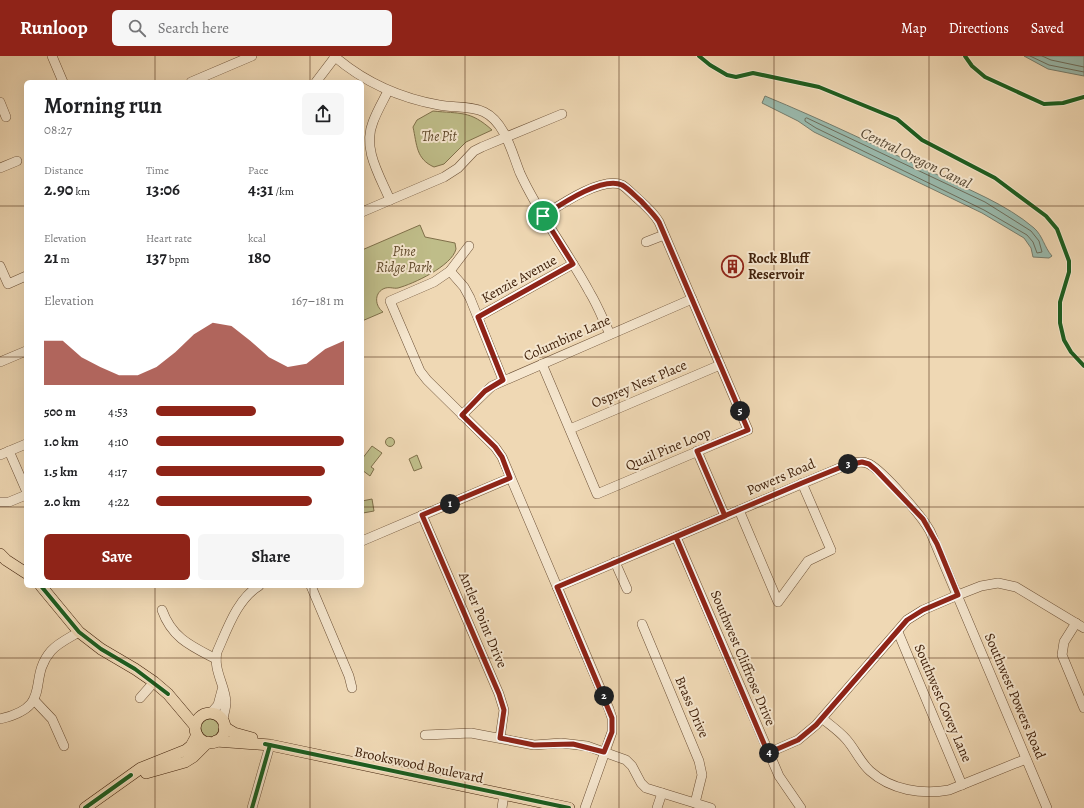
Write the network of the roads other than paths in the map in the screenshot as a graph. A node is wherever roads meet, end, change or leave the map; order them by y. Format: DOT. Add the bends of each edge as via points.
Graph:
graph roads {
  1 [pos="52,56"];
  2 [pos="252,56"];
  3 [pos="334,56"];
  4 [pos="63,80"];
  5 [pos="196,80"];
  6 [pos="317,80"];
  7 [pos="388,91"];
  8 [pos="0,102"];
  9 [pos="562,114"];
  10 [pos="6,117"];
  11 [pos="505,137"];
  12 [pos="17,161"];
  13 [pos="0,168"];
  14 [pos="390,200"];
  15 [pos="364,211"];
  16 [pos="543,216"];
  17 [pos="664,235"];
  18 [pos="646,242"];
  19 [pos="469,246"];
  20 [pos="573,264"];
  21 [pos="0,266"];
  22 [pos="450,272"];
  23 [pos="24,277"];
  24 [pos="692,299"];
  25 [pos="478,317"];
  26 [pos="610,334"];
  27 [pos="24,352"];
  28 [pos="0,362"];
  29 [pos="542,364"];
  30 [pos="720,365"];
  31 [pos="503,380"];
  32 [pos="462,415"];
  33 [pos="570,429"];
  34 [pos="24,445"];
  35 [pos="9,451"];
  36 [pos="697,451"];
  37 [pos="0,455"];
  38 [pos="510,478"];
  39 [pos="802,483"];
  40 [pos="24,485"];
  41 [pos="24,496"];
  42 [pos="0,502"];
  43 [pos="739,510"];
  44 [pos="422,515"];
  45 [pos="725,516"];
  46 [pos="676,537"];
  47 [pos="364,540"];
  48 [pos="2,558"];
  49 [pos="615,562"];
  50 [pos="24,572"];
  51 [pos="557,587"];
  52 [pos="43,588"];
  53 [pos="256,588"];
  54 [pos="312,588"];
  55 [pos="627,589"];
  56 [pos="958,595"];
  57 [pos="162,610"];
  58 [pos="642,624"];
  59 [pos="1080,625"];
  60 [pos="79,632"];
  61 [pos="898,632"];
  62 [pos="216,659"];
  63 [pos="154,682"];
  64 [pos="352,688"];
  65 [pos="222,689"];
  66 [pos="168,694"];
  67 [pos="140,698"];
  68 [pos="34,700"];
  69 [pos="1084,708"];
  70 [pos="207,714"];
  71 [pos="823,718"];
  72 [pos="0,719"];
  73 [pos="223,724"];
  74 [pos="196,730"];
  75 [pos="425,735"];
  76 [pos="500,738"];
  77 [pos="212,742"];
  78 [pos="268,745"];
  79 [pos="64,746"];
  80 [pos="604,752"];
  81 [pos="768,753"];
  82 [pos="1026,759"];
  83 [pos="131,775"];
  84 [pos="962,786"];
  85 [pos="662,793"];
  86 [pos="504,794"];
  87 [pos="695,803"];
  88 [pos="85,808"];
  89 [pos="252,808"];
  90 [pos="502,808"];
  91 [pos="569,808"];
  92 [pos="585,808"];
  93 [pos="657,808"];
  94 [pos="711,808"];
  95 [pos="801,808"];
  96 [pos="1047,808"];
  1 -- 4 [label="street"];
  2 -- 5 [label="street"];
  3 -- 6 [label="street"];
  3 -- 7 [label="street, Kenzie Avenue" via="366,80"];
  7 -- 11 [label="street, Kenzie Avenue" via="417,101 484,112 496,121"];
  7 -- 14 [label="street" via="373,123 370,146 372,158"];
  8 -- 10 [label="street"];
  9 -- 11 [label="street"];
  11 -- 14 [label="street" via="474,151 458,168 444,177"];
  11 -- 16 [label="street, Kenzie Avenue" via="528,190"];
  12 -- 13 [label="street"];
  14 -- 15 [label="street"];
  16 -- 17 [label="street, Quail Pine Loop" via="578,195 600,186 615,184 630,191 654,214"];
  16 -- 20 [label="street, Kenzie Avenue"];
  17 -- 18 [label="street"];
  17 -- 24 [label="street, Quail Pine Loop"];
  19 -- 22 [label="street"];
  20 -- 25 [label="street, Kenzie Avenue"];
  20 -- 26 [label="street, Kenzie Avenue"];
  21 -- 23 [label="street" via="8,284"];
  22 -- 25 [label="street" via="464,287"];
  22 -- 32 [label="street" via="434,282 390,301 420,371"];
  24 -- 26 [label="street, Columbine Lane"];
  24 -- 30 [label="street, Quail Pine Loop"];
  25 -- 31 [label="street"];
  26 -- 29 [label="street, Columbine Lane"];
  27 -- 28 [label="street"];
  29 -- 31 [label="street, Columbine Lane"];
  29 -- 33 [label="street, Quail Pine Loop"];
  30 -- 33 [label="street, Osprey Nest Place"];
  30 -- 36 [label="street, Quail Pine Loop" via="748,430"];
  31 -- 32 [label="street, Columbine Lane" via="485,391"];
  32 -- 38 [label="street" via="495,447"];
  33 -- 36 [label="street, Quail Pine Loop" via="597,494"];
  34 -- 35 [label="street"];
  35 -- 37 [label="street"];
  35 -- 40 [label="street"];
  36 -- 45 [label="street"];
  38 -- 44 [label="street"];
  38 -- 51 [label="street"];
  39 -- 43 [label="street, Powers Road"];
  39 -- 43 [label="street" via="831,550 808,561 778,602"];
  39 -- 56 [label="street, Powers Road" via="853,463 869,464 923,519 937,544"];
  41 -- 42 [label="street" via="9,502"];
  43 -- 45 [label="street, Powers Road"];
  44 -- 47 [label="street"];
  44 -- 76 [label="street, Antler Point Drive" via="499,694 504,710"];
  45 -- 46 [label="street, Powers Road"];
  46 -- 49 [label="street, Powers Road"];
  46 -- 81 [label="street, Southwest Cliffrose Drive"];
  48 -- 50 [label="main road"];
  49 -- 51 [label="street, Powers Road"];
  49 -- 55 [label="street"];
  51 -- 80 [label="street" via="611,714 612,732"];
  52 -- 60 [label="main road"];
  53 -- 62 [label="street" via="246,596 238,609"];
  54 -- 64 [label="street"];
  56 -- 59 [label="street" via="988,584 1007,584 1026,592"];
  56 -- 61 [label="street" via="915,614"];
  56 -- 82 [label="street, Southwest Powers Road"];
  57 -- 62 [label="street" via="172,632"];
  58 -- 87 [label="street, Brass Drive" via="699,760 702,775"];
  59 -- 69 [label="street" via="1064,642 1062,655"];
  60 -- 63 [label="main road" via="101,650 135,668"];
  60 -- 68 [label="street" via="50,651 40,671"];
  61 -- 71 [label="street"];
  61 -- 84 [label="street, Southwest Covey Lane"];
  62 -- 65 [label="street"];
  63 -- 66 [label="main road"];
  63 -- 67 [label="street"];
  65 -- 70 [label="street" via="218,705"];
  65 -- 73 [label="street" via="226,702"];
  66 -- 70 [label="main road"];
  66 -- 74 [label="main road"];
  68 -- 72 [label="street" via="18,713"];
  68 -- 79 [label="street" via="52,719"];
  70 -- 73 [label="main road" via="219,717"];
  70 -- 74 [label="main road" via="199,718"];
  71 -- 81 [label="street" via="798,740"];
  71 -- 84 [label="street" via="845,738 870,772 891,784 924,792 937,792"];
  73 -- 77 [label="main road" via="222,735"];
  73 -- 78 [label="main road, Brookswood Boulevard" via="234,733"];
  74 -- 77 [label="main road" via="203,741"];
  74 -- 83 [label="main road" via="191,746 186,750 141,768"];
  75 -- 76 [label="street" via="471,733"];
  76 -- 80 [label="street" via="534,745 573,744"];
  77 -- 78 [label="main road, Brookswood Boulevard"];
  77 -- 83 [label="main road" via="185,762"];
  78 -- 86 [label="main road, Brookswood Boulevard"];
  78 -- 89 [label="street"];
  80 -- 85 [label="street" via="626,760 643,786"];
  80 -- 92 [label="street"];
  81 -- 95 [label="street, Southwest Cliffrose Drive" via="779,776"];
  82 -- 84 [label="street"];
  82 -- 96 [label="street, Southwest Powers Road"];
  83 -- 88 [label="main road"];
  85 -- 87 [label="street"];
  85 -- 93 [label="street"];
  86 -- 90 [label="street"];
  86 -- 91 [label="main road, Brookswood Boulevard"];
  87 -- 94 [label="street"];
}
